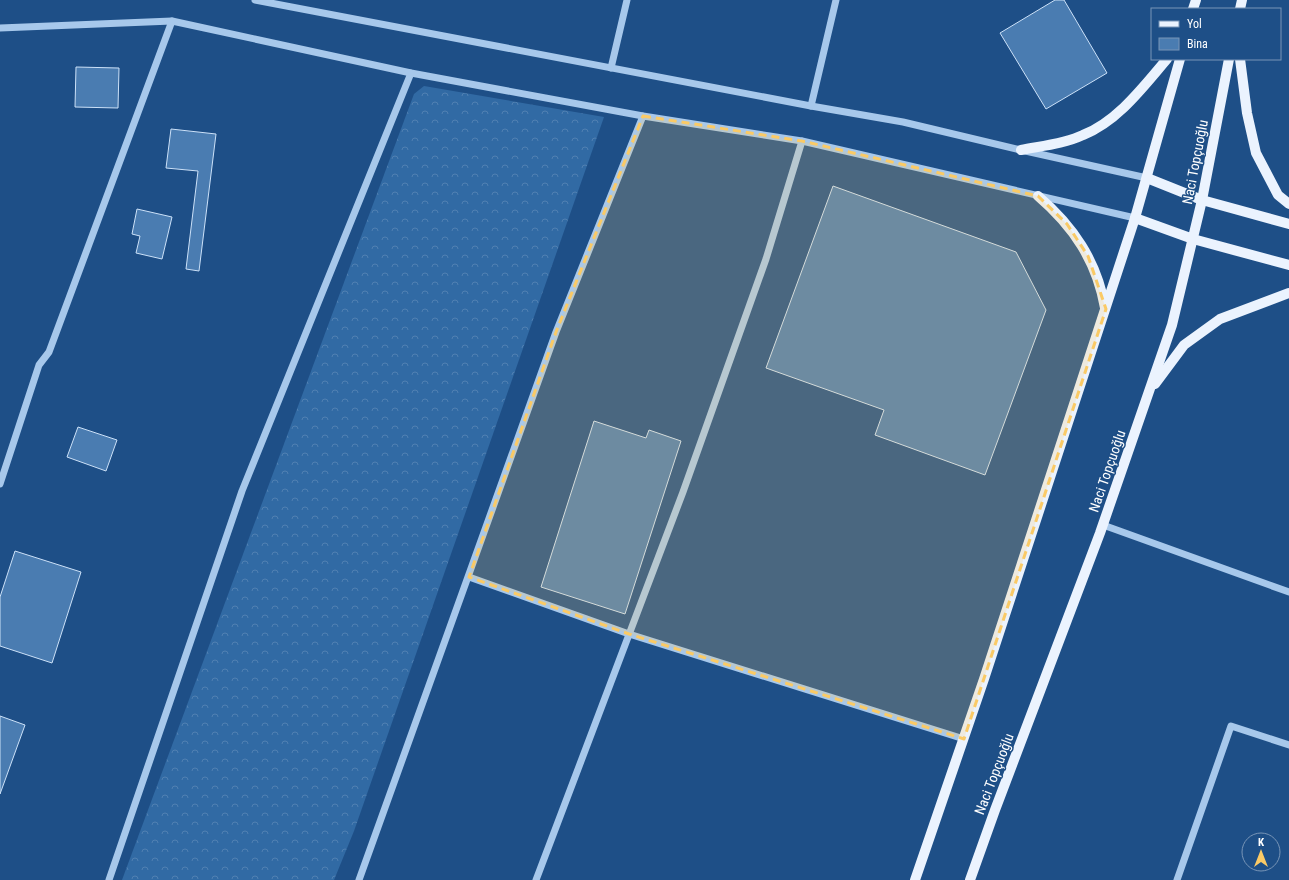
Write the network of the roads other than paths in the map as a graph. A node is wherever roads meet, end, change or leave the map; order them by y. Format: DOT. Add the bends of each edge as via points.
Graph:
graph roads {
  1 [pos="254,0"];
  2 [pos="627,0"];
  3 [pos="836,0"];
  4 [pos="172,21"];
  5 [pos="0,28"];
  6 [pos="1166,60"];
  7 [pos="1180,60"];
  8 [pos="1229,60"];
  9 [pos="1240,60"];
  10 [pos="611,68"];
  11 [pos="411,73"];
  12 [pos="811,106"];
  13 [pos="643,116"];
  14 [pos="802,141"];
  15 [pos="1021,150"];
  16 [pos="1147,178"];
  17 [pos="1038,196"];
  18 [pos="1202,200"];
  19 [pos="1289,204"];
  20 [pos="1135,218"];
  21 [pos="1289,224"];
  22 [pos="1193,240"];
  23 [pos="1289,265"];
  24 [pos="1289,293"];
  25 [pos="1106,309"];
  26 [pos="1149,392"];
  27 [pos="0,484"];
  28 [pos="1103,525"];
  29 [pos="469,577"];
  30 [pos="1289,592"];
  31 [pos="629,634"];
  32 [pos="964,739"];
  33 [pos="1289,745"];
  34 [pos="109,880"];
  35 [pos="360,880"];
  36 [pos="536,880"];
  37 [pos="915,880"];
  38 [pos="970,880"];
  39 [pos="1176,880"];
  1 -- 10 [label="street"];
  2 -- 10 [label="street"];
  3 -- 12 [label="street"];
  4 -- 5 [label="street"];
  4 -- 11 [label="street"];
  4 -- 27 [label="street" via="49,352 39,365"];
  6 -- 15 [label="main road" via="1141,90 1099,128 1066,141"];
  7 -- 16 [label="main road"];
  8 -- 18 [label="main road, Naci Topçuoğlu"];
  9 -- 19 [label="main road" via="1247,113 1256,153 1278,195"];
  10 -- 12 [label="street"];
  11 -- 13 [label="street"];
  11 -- 34 [label="street" via="242,491"];
  12 -- 15 [label="street" via="903,122"];
  13 -- 14 [label="street"];
  13 -- 29 [label="street" via="556,332"];
  14 -- 17 [label="street"];
  14 -- 31 [label="street" via="766,260"];
  15 -- 16 [label="street"];
  16 -- 18 [label="main road"];
  16 -- 20 [label="main road"];
  17 -- 20 [label="street"];
  17 -- 25 [label="main road" via="1067,224 1079,240 1096,273"];
  18 -- 21 [label="main road"];
  18 -- 22 [label="main road, Naci Topçuoğlu"];
  20 -- 22 [label="main road"];
  20 -- 25 [label="main road"];
  22 -- 23 [label="main road"];
  22 -- 26 [label="main road, Naci Topçuoğlu" via="1172,325"];
  24 -- 26 [label="main road" via="1220,319 1184,345"];
  25 -- 32 [label="main road"];
  26 -- 28 [label="main road, Naci Topçuoğlu"];
  28 -- 30 [label="street"];
  28 -- 38 [label="main road, Naci Topçuoğlu"];
  29 -- 31 [label="street"];
  29 -- 35 [label="street"];
  31 -- 32 [label="street"];
  31 -- 36 [label="street"];
  32 -- 37 [label="main road"];
  33 -- 39 [label="street" via="1231,726"];
}
